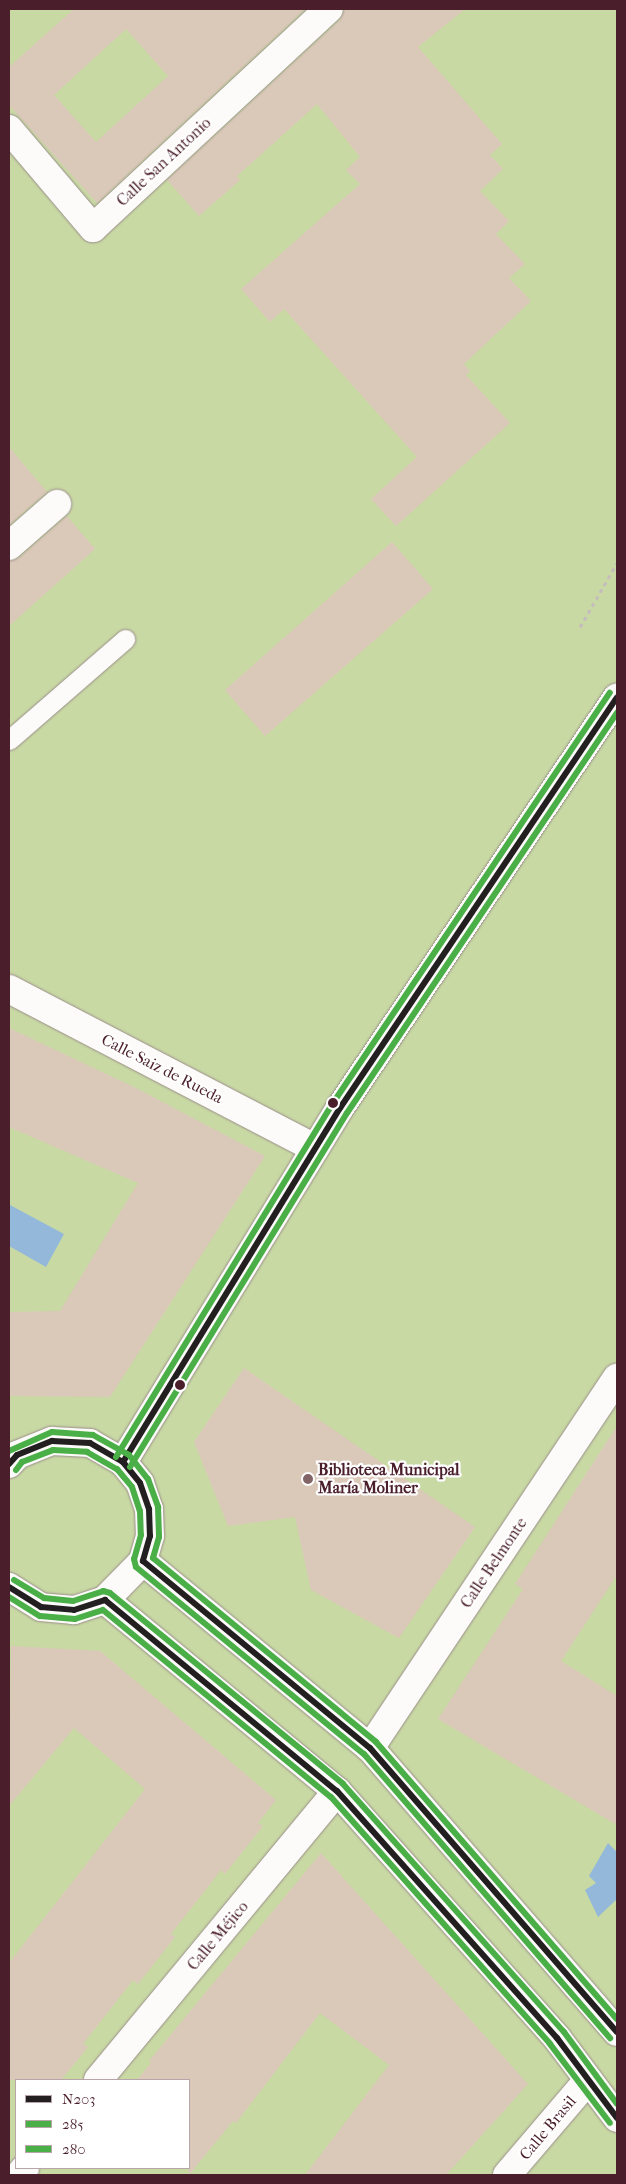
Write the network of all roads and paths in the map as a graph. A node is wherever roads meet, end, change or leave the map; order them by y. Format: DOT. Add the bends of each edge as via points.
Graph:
graph roads {
  1 [pos="328,9"];
  2 [pos="9,130"];
  3 [pos="57,504"];
  4 [pos="9,546"];
  5 [pos="617,563"];
  6 [pos="580,627"];
  7 [pos="125,639"];
  8 [pos="617,698"];
  9 [pos="9,740"];
  10 [pos="9,989"];
  11 [pos="315,1148"];
  12 [pos="617,1378"];
  13 [pos="123,1462"];
  14 [pos="9,1464"];
  15 [pos="143,1561"];
  16 [pos="10,1592"];
  17 [pos="105,1600"];
  18 [pos="370,1748"];
  19 [pos="338,1791"];
  20 [pos="617,2032"];
  21 [pos="99,2079"];
  22 [pos="588,2080"];
  23 [pos="617,2118"];
  24 [pos="507,2175"];
  1 -- 2 [label="street, Calle San Antonio" via="94,228"];
  3 -- 4 [label="street"];
  5 -- 6 [label="path"];
  7 -- 9 [label="lane"];
  8 -- 11 [label="street"];
  10 -- 11 [label="street, Calle Saiz de Rueda"];
  11 -- 13 [label="street"];
  12 -- 18 [label="street, Calle Belmonte"];
  13 -- 14 [label="street" via="90,1443 52,1441 17,1455"];
  13 -- 15 [label="street" via="140,1483 149,1509 150,1536"];
  15 -- 17 [label="street"];
  15 -- 18 [label="street"];
  16 -- 17 [label="street" via="41,1607 74,1610"];
  17 -- 19 [label="street"];
  18 -- 20 [label="street"];
  19 -- 21 [label="street, Calle Méjico"];
  19 -- 22 [label="street" via="557,2038"];
  22 -- 23 [label="street"];
  22 -- 24 [label="street, Calle Brasil"];
}
